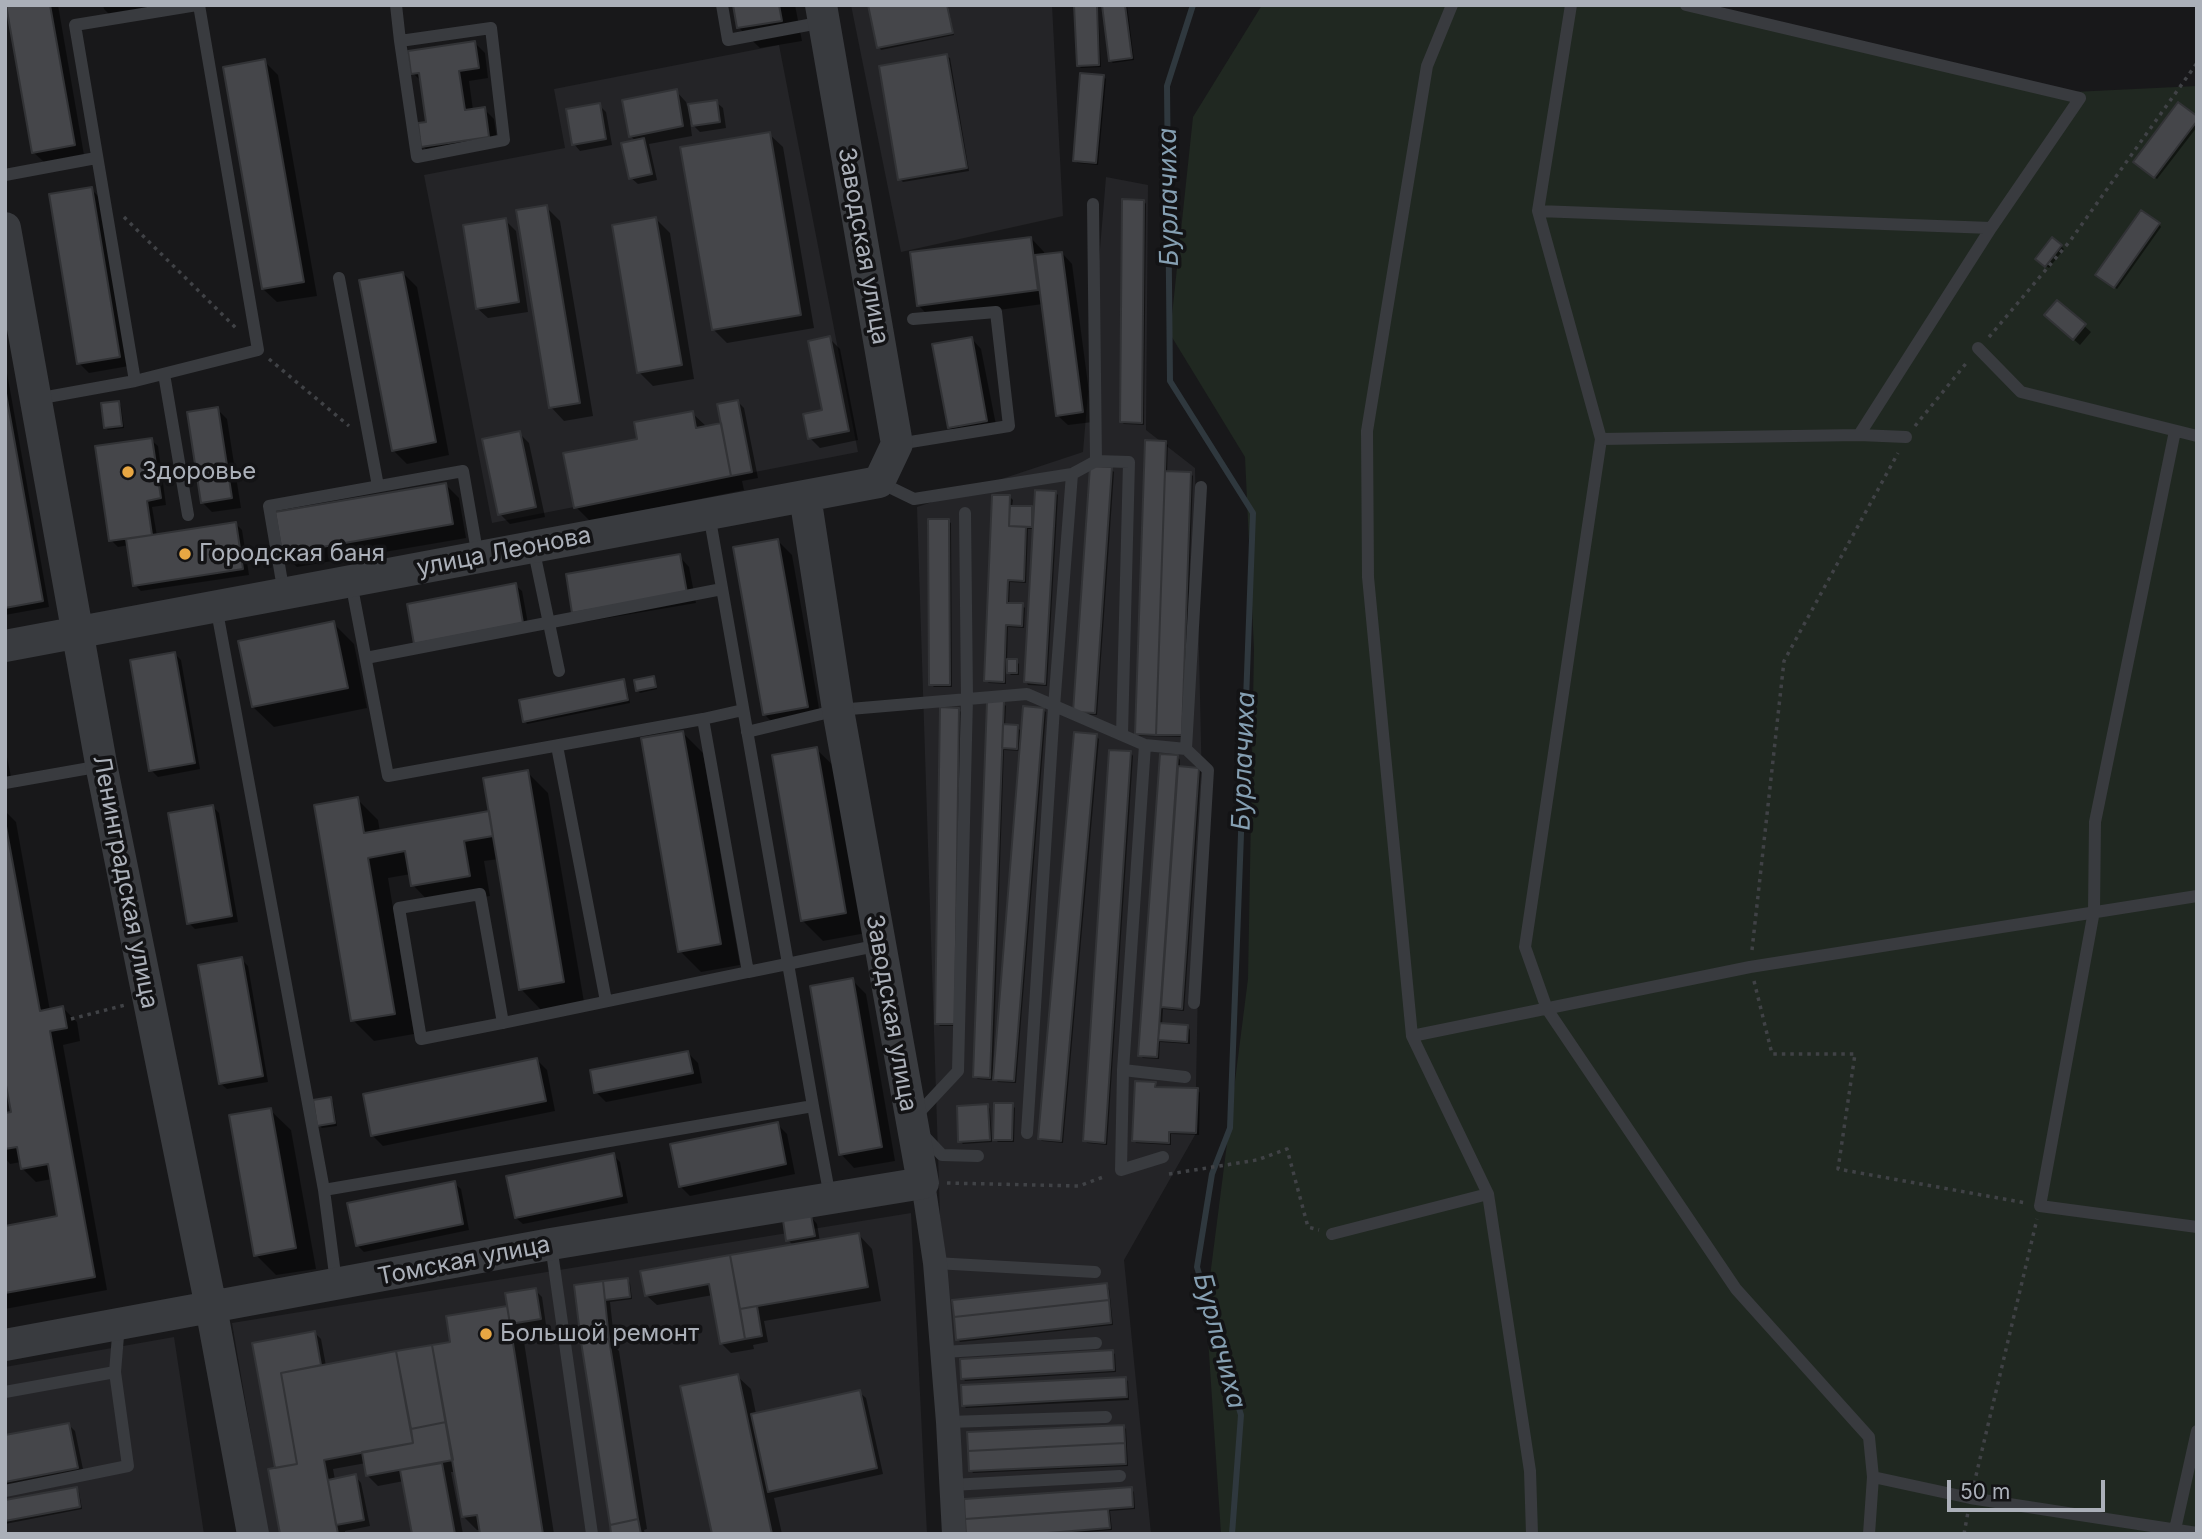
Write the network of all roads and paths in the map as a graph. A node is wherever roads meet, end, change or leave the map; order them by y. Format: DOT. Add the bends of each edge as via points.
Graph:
graph roads {
  1 [pos="198,5"];
  2 [pos="396,5"];
  3 [pos="722,5"];
  4 [pos="1452,5"];
  5 [pos="1571,5"];
  6 [pos="1686,5"];
  7 [pos="823,14"];
  8 [pos="400,41"];
  9 [pos="2197,63"];
  10 [pos="96,158"];
  11 [pos="5,175"];
  12 [pos="1093,204"];
  13 [pos="1538,211"];
  14 [pos="5,228"];
  15 [pos="1991,228"];
  16 [pos="339,278"];
  17 [pos="913,320"];
  18 [pos="1978,348"];
  19 [pos="164,374"];
  20 [pos="135,381"];
  21 [pos="36,399"];
  22 [pos="2175,431"];
  23 [pos="1858,435"];
  24 [pos="2197,436"];
  25 [pos="1906,437"];
  26 [pos="1601,439"];
  27 [pos="897,444"];
  28 [pos="1096,461"];
  29 [pos="1072,474"];
  30 [pos="879,482"];
  31 [pos="378,486"];
  32 [pos="1201,487"];
  33 [pos="805,496"];
  34 [pos="965,513"];
  35 [pos="709,514"];
  36 [pos="188,515"];
  37 [pos="533,547"];
  38 [pos="478,557"];
  39 [pos="351,581"];
  40 [pos="722,589"];
  41 [pos="284,594"];
  42 [pos="216,606"];
  43 [pos="549,623"];
  44 [pos="78,632"];
  45 [pos="5,646"];
  46 [pos="366,658"];
  47 [pos="559,671"];
  48 [pos="967,698"];
  49 [pos="1054,708"];
  50 [pos="743,710"];
  51 [pos="838,710"];
  52 [pos="703,719"];
  53 [pos="747,732"];
  54 [pos="1122,734"];
  55 [pos="1144,745"];
  56 [pos="557,746"];
  57 [pos="1186,749"];
  58 [pos="102,769"];
  59 [pos="5,783"];
  60 [pos="2197,896"];
  61 [pos="2094,911"];
  62 [pos="880,945"];
  63 [pos="788,964"];
  64 [pos="1750,967"];
  65 [pos="748,972"];
  66 [pos="606,1001"];
  67 [pos="1194,1003"];
  68 [pos="131,1004"];
  69 [pos="1547,1009"];
  70 [pos="71,1019"];
  71 [pos="503,1023"];
  72 [pos="1412,1036"];
  73 [pos="1124,1070"];
  74 [pos="1185,1077"];
  75 [pos="813,1106"];
  76 [pos="910,1121"];
  77 [pos="1027,1133"];
  78 [pos="978,1156"];
  79 [pos="1163,1157"];
  80 [pos="1121,1170"];
  81 [pos="1167,1174"];
  82 [pos="923,1183"];
  83 [pos="324,1190"];
  84 [pos="1488,1194"];
  85 [pos="830,1199"];
  86 [pos="2040,1206"];
  87 [pos="2197,1227"];
  88 [pos="1332,1234"];
  89 [pos="551,1244"];
  90 [pos="935,1264"];
  91 [pos="1095,1272"];
  92 [pos="337,1285"];
  93 [pos="211,1307"];
  94 [pos="119,1324"];
  95 [pos="1097,1343"];
  96 [pos="5,1345"];
  97 [pos="943,1352"];
  98 [pos="115,1372"];
  99 [pos="5,1392"];
  100 [pos="1106,1417"];
  101 [pos="948,1422"];
  102 [pos="2197,1431"];
  103 [pos="1121,1476"];
  104 [pos="1873,1477"];
  105 [pos="951,1486"];
  106 [pos="5,1490"];
  107 [pos="1970,1499"];
  108 [pos="2174,1531"];
  109 [pos="2197,1532"];
  110 [pos="253,1534"];
  111 [pos="592,1534"];
  112 [pos="954,1534"];
  113 [pos="1532,1534"];
  114 [pos="1869,1534"];
  115 [pos="1964,1534"];
  1 -- 10 [label="lane" via="75,25"];
  1 -- 19 [label="lane" via="258,350"];
  2 -- 8 [label="lane"];
  3 -- 7 [label="lane" via="728,40"];
  4 -- 72 [label="lane" via="1427,66 1367,431 1368,577"];
  5 -- 13 [label="lane"];
  6 -- 15 [label="lane" via="2080,98"];
  7 -- 27 [label="street, Заводская улица"];
  8 -- 8 [label="lane" via="491,28 504,141 416,157"];
  9 -- 18 [label="path" via="2070,242"];
  10 -- 11 [label="lane"];
  10 -- 20 [label="lane"];
  12 -- 28 [label="lane"];
  13 -- 15 [label="lane"];
  13 -- 26 [label="lane"];
  14 -- 21 [label="street, Ленинградская улица"];
  15 -- 23 [label="lane"];
  16 -- 31 [label="lane"];
  17 -- 27 [label="lane" via="996,312 1009,426"];
  18 -- 22 [label="lane" via="2021,392"];
  18 -- 25 [label="path"];
  19 -- 20 [label="lane"];
  19 -- 36 [label="lane"];
  20 -- 21 [label="lane"];
  21 -- 44 [label="street, Ленинградская улица"];
  22 -- 24 [label="lane"];
  22 -- 61 [label="lane" via="2095,822"];
  23 -- 25 [label="lane"];
  23 -- 26 [label="lane"];
  25 -- 64 [label="path" via="1784,661"];
  26 -- 69 [label="lane" via="1525,947"];
  27 -- 30 [label="street"];
  28 -- 29 [label="lane"];
  28 -- 54 [label="lane" via="1129,461"];
  29 -- 30 [label="lane" via="914,499"];
  29 -- 49 [label="lane"];
  30 -- 33 [label="street, улица Леонова"];
  31 -- 38 [label="lane" via="463,471"];
  31 -- 41 [label="lane" via="269,506"];
  32 -- 57 [label="lane"];
  33 -- 35 [label="street, улица Леонова"];
  33 -- 51 [label="street, Заводская улица"];
  34 -- 48 [label="lane"];
  35 -- 37 [label="street, улица Леонова"];
  35 -- 40 [label="lane"];
  37 -- 38 [label="street, улица Леонова"];
  37 -- 43 [label="lane"];
  38 -- 39 [label="street, улица Леонова"];
  39 -- 41 [label="street, улица Леонова"];
  39 -- 46 [label="lane"];
  40 -- 43 [label="lane"];
  40 -- 50 [label="lane"];
  41 -- 42 [label="street, улица Леонова"];
  42 -- 44 [label="street, улица Леонова"];
  42 -- 83 [label="lane"];
  43 -- 46 [label="lane"];
  43 -- 47 [label="lane"];
  44 -- 45 [label="street, улица Леонова"];
  44 -- 58 [label="street, Ленинградская улица"];
  46 -- 56 [label="lane" via="388,776"];
  48 -- 49 [label="lane" via="1027,694"];
  48 -- 51 [label="lane"];
  48 -- 76 [label="lane" via="958,1071"];
  49 -- 54 [label="lane"];
  49 -- 77 [label="lane"];
  50 -- 52 [label="lane"];
  50 -- 53 [label="lane"];
  51 -- 53 [label="lane"];
  51 -- 62 [label="street, Заводская улица"];
  52 -- 56 [label="lane"];
  52 -- 65 [label="lane"];
  53 -- 63 [label="lane"];
  54 -- 55 [label="lane"];
  55 -- 57 [label="lane"];
  55 -- 73 [label="lane"];
  56 -- 66 [label="lane"];
  57 -- 67 [label="lane" via="1208,770"];
  58 -- 59 [label="lane"];
  58 -- 93 [label="street, Ленинградская улица"];
  60 -- 61 [label="lane"];
  61 -- 64 [label="lane"];
  61 -- 86 [label="lane"];
  62 -- 63 [label="lane"];
  62 -- 76 [label="street, Заводская улица"];
  63 -- 65 [label="lane"];
  63 -- 75 [label="lane"];
  64 -- 69 [label="lane"];
  64 -- 86 [label="path" via="1772,1054 1855,1054 1838,1169"];
  65 -- 66 [label="lane"];
  66 -- 71 [label="lane"];
  68 -- 70 [label="path"];
  69 -- 72 [label="lane"];
  69 -- 104 [label="lane" via="1736,1289 1869,1437"];
  71 -- 71 [label="lane" via="421,1039 399,908 481,894"];
  72 -- 84 [label="lane"];
  73 -- 74 [label="lane"];
  73 -- 80 [label="lane"];
  75 -- 83 [label="lane"];
  75 -- 85 [label="lane"];
  76 -- 78 [label="lane" via="942,1155"];
  76 -- 82 [label="street, Заводская улица"];
  79 -- 80 [label="lane"];
  80 -- 82 [label="path" via="1079,1186"];
  81 -- 88 [label="path" via="1257,1160 1287,1150 1308,1227"];
  82 -- 85 [label="street, Томская улица"];
  82 -- 90 [label="street, Заводская улица"];
  83 -- 92 [label="lane"];
  84 -- 88 [label="lane"];
  84 -- 113 [label="lane" via="1530,1471"];
  85 -- 89 [label="street, Томская улица"];
  86 -- 87 [label="lane"];
  86 -- 107 [label="path"];
  89 -- 92 [label="street, Томская улица"];
  89 -- 111 [label="lane"];
  90 -- 91 [label="lane"];
  90 -- 97 [label="street, Заводская улица"];
  92 -- 93 [label="street, Томская улица"];
  93 -- 94 [label="street, Томская улица"];
  93 -- 110 [label="street, Ленинградская улица"];
  94 -- 96 [label="street, Томская улица"];
  94 -- 98 [label="lane"];
  95 -- 97 [label="lane"];
  97 -- 101 [label="street, Заводская улица"];
  98 -- 99 [label="lane"];
  98 -- 106 [label="lane" via="128,1466"];
  100 -- 101 [label="lane"];
  101 -- 105 [label="street, Заводская улица"];
  102 -- 108 [label="lane"];
  103 -- 105 [label="lane"];
  104 -- 107 [label="lane"];
  104 -- 114 [label="lane"];
  105 -- 112 [label="street, Заводская улица"];
  107 -- 108 [label="lane"];
  107 -- 115 [label="path"];
  108 -- 109 [label="lane"];
}
